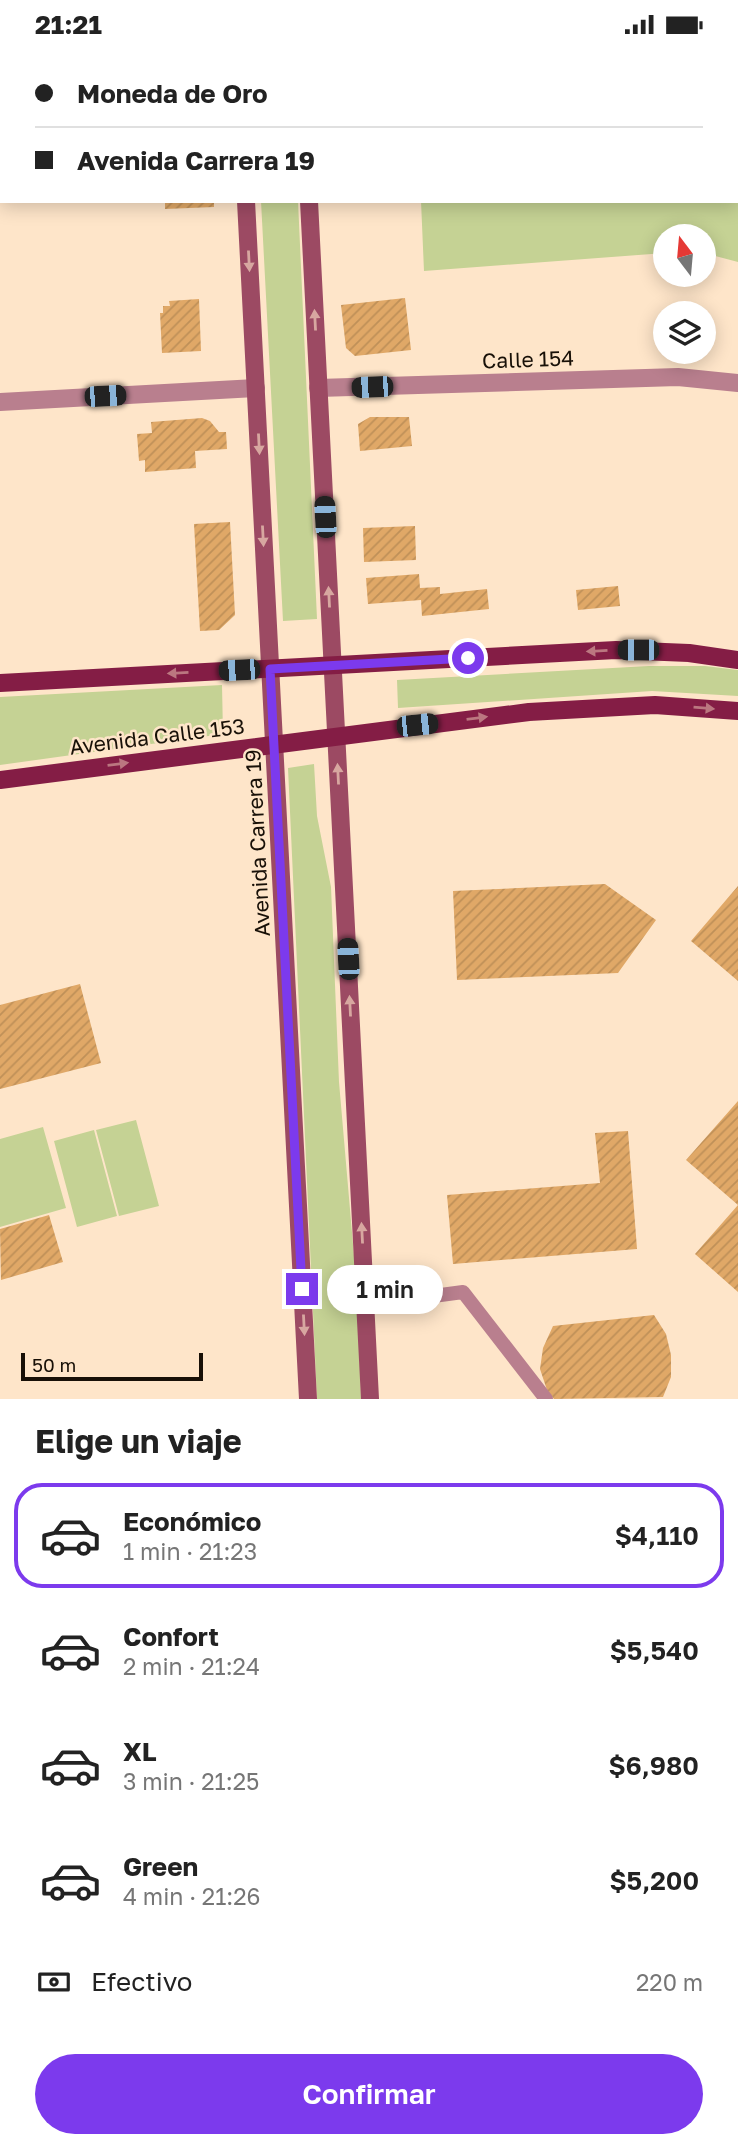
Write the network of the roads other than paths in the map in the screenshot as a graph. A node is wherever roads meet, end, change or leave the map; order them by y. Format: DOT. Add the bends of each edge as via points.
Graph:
graph roads {
  1 [pos="246,203"];
  2 [pos="309,203"];
  3 [pos="738,383"];
  4 [pos="256,388"];
  5 [pos="318,388"];
  6 [pos="0,403"];
  7 [pos="738,660"];
  8 [pos="332,665"];
  9 [pos="270,669"];
  10 [pos="0,683"];
  11 [pos="738,711"];
  12 [pos="336,736"];
  13 [pos="274,743"];
  14 [pos="0,780"];
  15 [pos="365,1302"];
  16 [pos="308,1399"];
  17 [pos="370,1399"];
  18 [pos="546,1399"];
  1 -- 4 [label="main road, Avenida Carrera 19, one-way"];
  5 -- 2 [label="main road, one-way"];
  3 -- 5 [label="street, Calle 154" via="678,377"];
  4 -- 6 [label="street"];
  4 -- 9 [label="main road, Avenida Carrera 19, one-way"];
  8 -- 5 [label="main road, one-way"];
  7 -- 8 [label="main road, one-way" via="616,650"];
  8 -- 9 [label="main road"];
  8 -- 12 [label="main road"];
  9 -- 10 [label="main road, one-way"];
  9 -- 13 [label="main road, Avenida Carrera 19"];
  12 -- 11 [label="main road, Avenida Calle 153, one-way" via="595,706"];
  12 -- 13 [label="main road, Avenida Calle 153"];
  15 -- 12 [label="main road, one-way"];
  14 -- 13 [label="main road, Avenida Calle 153, one-way"];
  13 -- 16 [label="main road, Avenida Carrera 19, one-way"];
  15 -- 17 [label="main road"];
  15 -- 18 [label="lane" via="463,1293"];
}
